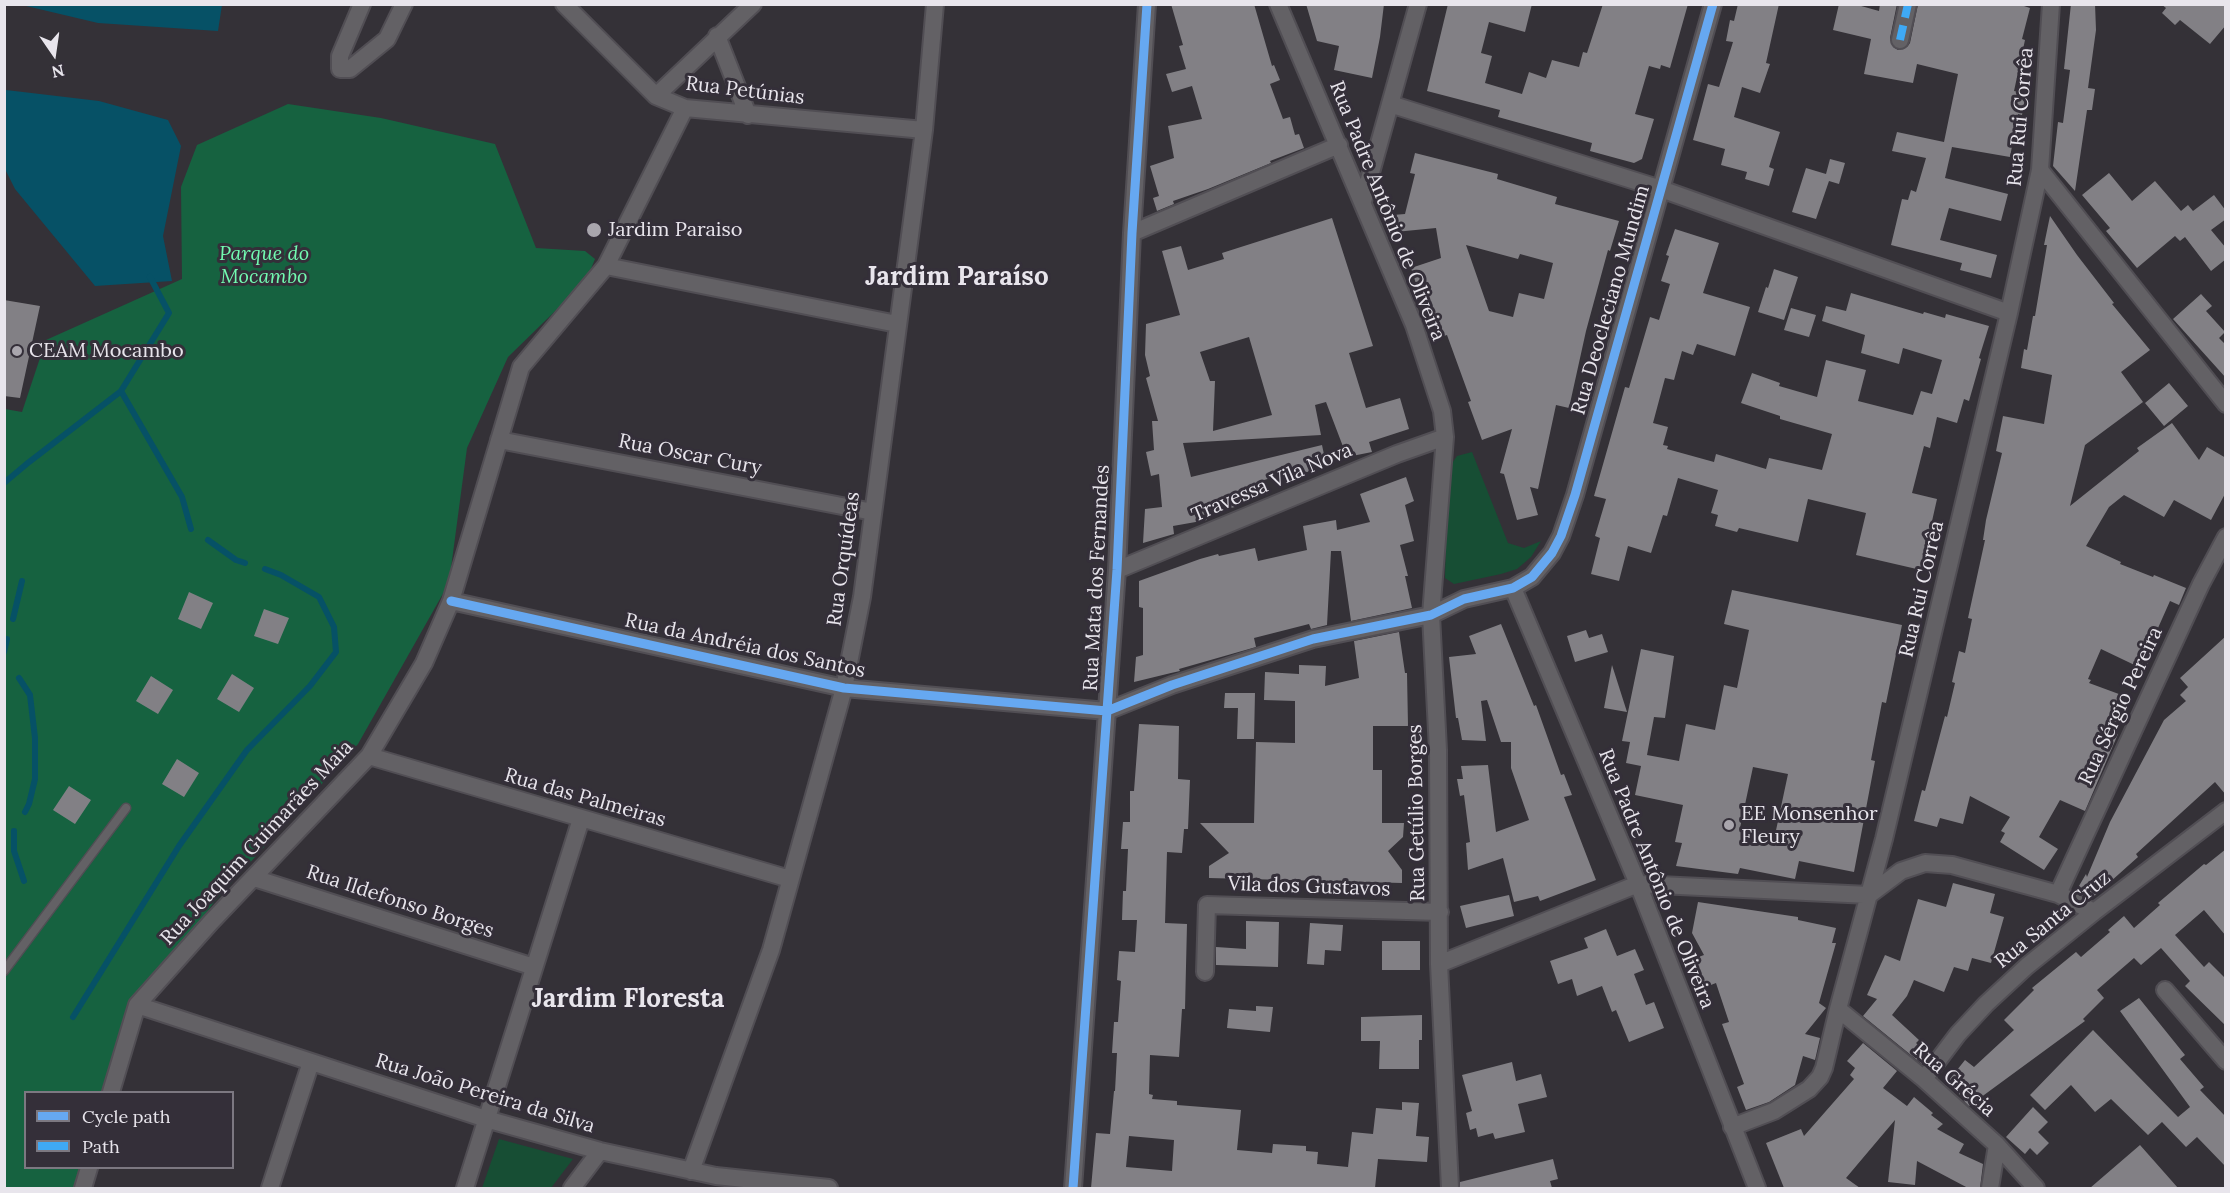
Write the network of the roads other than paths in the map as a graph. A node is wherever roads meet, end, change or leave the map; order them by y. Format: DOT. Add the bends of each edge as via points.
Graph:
graph roads {
  1 [pos="362,4"];
  2 [pos="404,4"];
  3 [pos="564,4"];
  4 [pos="753,4"];
  5 [pos="935,4"];
  6 [pos="1147,4"];
  7 [pos="1278,4"];
  8 [pos="1418,4"];
  9 [pos="1713,4"];
  10 [pos="1908,4"];
  11 [pos="2051,4"];
  12 [pos="717,36"];
  13 [pos="1900,39"];
  14 [pos="656,96"];
  15 [pos="1390,104"];
  16 [pos="685,108"];
  17 [pos="748,115"];
  18 [pos="924,130"];
  19 [pos="1339,145"];
  20 [pos="2040,170"];
  21 [pos="1661,189"];
  22 [pos="1363,201"];
  23 [pos="1132,233"];
  24 [pos="606,266"];
  25 [pos="2009,313"];
  26 [pos="897,324"];
  27 [pos="2226,404"];
  28 [pos="1445,437"];
  29 [pos="500,440"];
  30 [pos="873,512"];
  31 [pos="2226,537"];
  32 [pos="2226,565"];
  33 [pos="1117,570"];
  34 [pos="2201,584"];
  35 [pos="1513,588"];
  36 [pos="451,602"];
  37 [pos="1431,615"];
  38 [pos="844,688"];
  39 [pos="1107,711"];
  40 [pos="369,756"];
  41 [pos="126,808"];
  42 [pos="2226,811"];
  43 [pos="580,819"];
  44 [pos="254,878"];
  45 [pos="790,879"];
  46 [pos="1638,884"];
  47 [pos="2058,894"];
  48 [pos="1869,895"];
  49 [pos="1440,912"];
  50 [pos="2094,912"];
  51 [pos="1439,964"];
  52 [pos="534,966"];
  53 [pos="4,971"];
  54 [pos="1205,972"];
  55 [pos="2166,990"];
  56 [pos="137,1005"];
  57 [pos="1838,1010"];
  58 [pos="2226,1061"];
  59 [pos="311,1062"];
  60 [pos="1924,1079"];
  61 [pos="111,1091"];
  62 [pos="486,1119"];
  63 [pos="1732,1127"];
  64 [pos="1997,1145"];
  65 [pos="600,1151"];
  66 [pos="88,1169"];
  67 [pos="691,1171"];
  68 [pos="716,1182"];
  69 [pos="83,1188"];
  70 [pos="270,1188"];
  71 [pos="465,1188"];
  72 [pos="572,1188"];
  73 [pos="829,1188"];
  74 [pos="1073,1188"];
  75 [pos="1450,1188"];
  76 [pos="1757,1188"];
  77 [pos="1990,1188"];
  78 [pos="2037,1188"];
  1 -- 2 [label="street" via="340,56 340,69 350,69 387,39"];
  3 -- 14 [label="street, Rua Petúnias"];
  4 -- 12 [label="street"];
  5 -- 18 [label="street, Rua Orquídeas"];
  6 -- 23 [label="street, Rua Mata dos Fernandes"];
  7 -- 19 [label="street, Rua Padre Antônio de Oliveira"];
  8 -- 15 [label="street"];
  9 -- 21 [label="street, Rua Deocleciano Mundim"];
  10 -- 13 [label="street"];
  11 -- 20 [label="street, Rua Rui Corrêa"];
  12 -- 14 [label="street"];
  12 -- 17 [label="street"];
  14 -- 16 [label="street, Rua Petúnias"];
  15 -- 21 [label="street"];
  15 -- 22 [label="street"];
  16 -- 17 [label="street, Rua Petúnias"];
  16 -- 24 [label="street, Rua Joaquim Guimarães Maia"];
  17 -- 18 [label="street, Rua Petúnias"];
  18 -- 26 [label="street, Rua Orquídeas"];
  19 -- 22 [label="street, Rua Padre Antônio de Oliveira"];
  19 -- 23 [label="street"];
  20 -- 25 [label="street, Rua Rui Corrêa"];
  20 -- 27 [label="street"];
  21 -- 25 [label="street"];
  21 -- 35 [label="street, Rua Deocleciano Mundim" via="1561,536 1532,577"];
  22 -- 28 [label="street, Rua Padre Antônio de Oliveira" via="1414,325 1442,411"];
  23 -- 33 [label="street, Rua Mata dos Fernandes"];
  24 -- 26 [label="street"];
  24 -- 29 [label="street, Rua Joaquim Guimarães Maia" via="521,367"];
  25 -- 48 [label="street, Rua Rui Corrêa"];
  26 -- 30 [label="street, Rua Orquídeas"];
  28 -- 33 [label="street, Travessa Vila Nova"];
  28 -- 37 [label="street, Rua Getúlio Borges"];
  29 -- 30 [label="street, Rua Oscar Cury"];
  29 -- 36 [label="street, Rua Joaquim Guimarães Maia"];
  30 -- 38 [label="street, Rua Orquídeas"];
  31 -- 34 [label="street, Rua Sérgio Pereira"];
  32 -- 34 [label="street"];
  33 -- 39 [label="street, Rua Mata dos Fernandes"];
  34 -- 47 [label="street, Rua Sérgio Pereira"];
  35 -- 37 [label="street" via="1464,599"];
  35 -- 46 [label="street, Rua Padre Antônio de Oliveira"];
  36 -- 38 [label="street, Rua da Andréia dos Santos"];
  36 -- 40 [label="street, Rua Joaquim Guimarães Maia" via="424,663"];
  37 -- 39 [label="street" via="1313,639 1172,685"];
  37 -- 49 [label="street, Rua Getúlio Borges"];
  38 -- 39 [label="street, Rua da Andréia dos Santos"];
  38 -- 45 [label="street, Rua Orquídeas"];
  39 -- 74 [label="street, Rua Mata dos Fernandes"];
  40 -- 43 [label="street, Rua das Palmeiras"];
  40 -- 44 [label="street, Rua Joaquim Guimarães Maia"];
  41 -- 53 [label="lane"];
  42 -- 50 [label="street, Rua Santa Cruz"];
  43 -- 45 [label="street, Rua das Palmeiras"];
  43 -- 52 [label="street"];
  44 -- 52 [label="street, Rua Ildefonso Borges"];
  44 -- 56 [label="street, Rua Joaquim Guimarães Maia"];
  45 -- 67 [label="street, Rua Orquídeas" via="771,950"];
  46 -- 48 [label="street"];
  46 -- 51 [label="street"];
  46 -- 63 [label="street, Rua Padre Antônio de Oliveira"];
  47 -- 48 [label="street" via="1952,865 1925,863 1901,870"];
  47 -- 50 [label="street"];
  48 -- 57 [label="street, Rua Rui Corrêa"];
  49 -- 51 [label="street, Rua Getúlio Borges"];
  49 -- 54 [label="street, Vila dos Gustavos" via="1208,905"];
  50 -- 60 [label="street, Rua Santa Cruz" via="1986,1004"];
  51 -- 75 [label="street, Rua Getúlio Borges"];
  52 -- 62 [label="street"];
  55 -- 58 [label="street"];
  56 -- 59 [label="street, Rua João Pereira da Silva"];
  56 -- 61 [label="street, Rua Joaquim Guimarães Maia"];
  57 -- 60 [label="street, Rua Grécia"];
  57 -- 63 [label="street, Rua Rui Corrêa" via="1820,1077 1809,1089 1774,1111"];
  59 -- 62 [label="street, Rua João Pereira da Silva"];
  59 -- 70 [label="street"];
  60 -- 64 [label="street, Rua Grécia"];
  62 -- 65 [label="street, Rua João Pereira da Silva"];
  62 -- 71 [label="street"];
  63 -- 76 [label="street, Rua Padre Antônio de Oliveira"];
  64 -- 77 [label="street"];
  64 -- 78 [label="street, Rua Grécia"];
  65 -- 67 [label="street, Rua João Pereira da Silva"];
  65 -- 72 [label="street"];
  66 -- 69 [label="street"];
  67 -- 68 [label="street, Rua João Pereira da Silva"];
  68 -- 73 [label="street, Rua João Pereira da Silva"];
}
